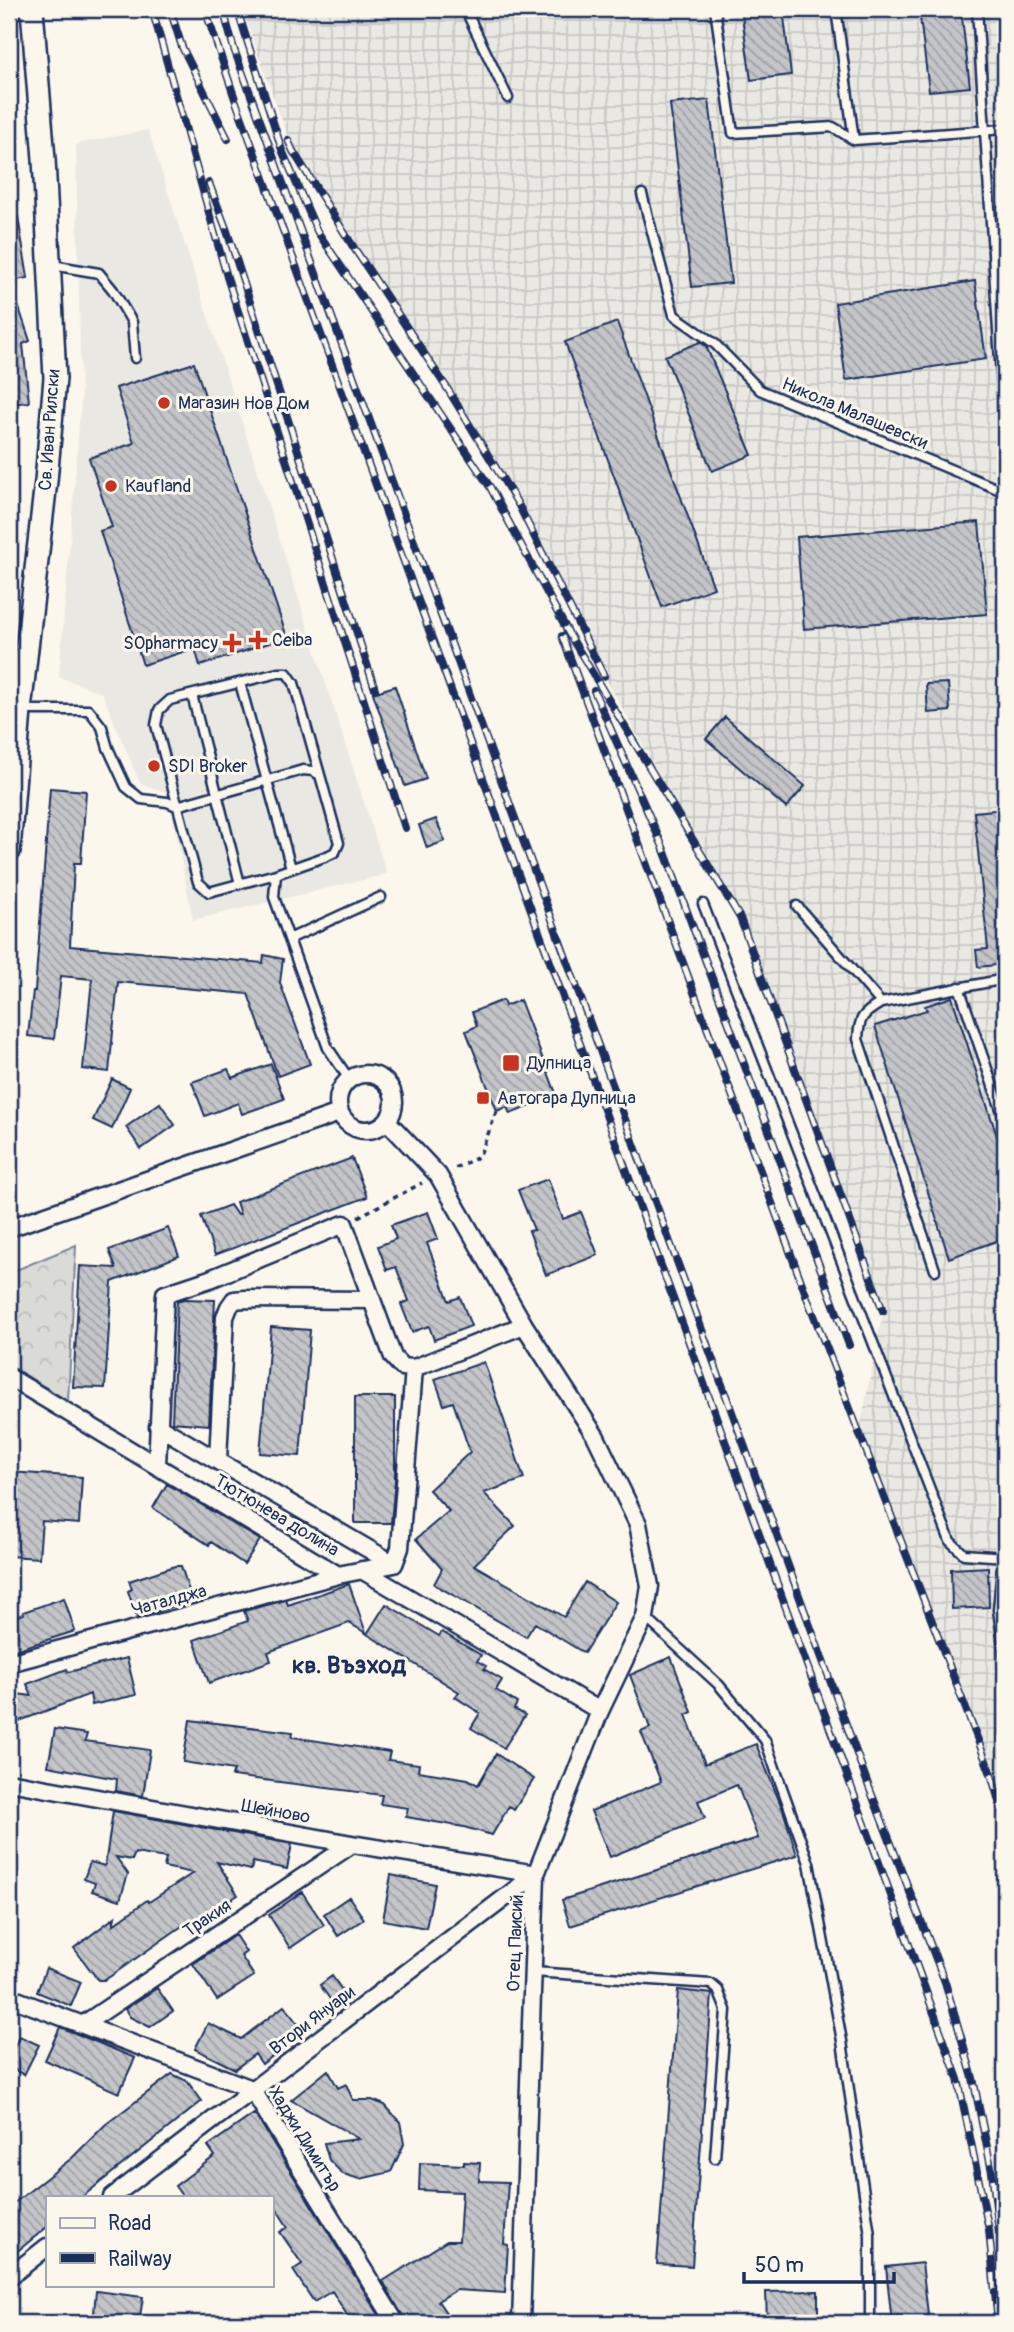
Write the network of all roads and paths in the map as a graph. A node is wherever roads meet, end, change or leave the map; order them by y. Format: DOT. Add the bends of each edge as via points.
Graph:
graph roads {
  1 [pos="32,9"];
  2 [pos="465,9"];
  3 [pos="715,9"];
  4 [pos="836,9"];
  5 [pos="977,9"];
  6 [pos="508,98"];
  7 [pos="1005,128"];
  8 [pos="985,130"];
  9 [pos="854,139"];
  10 [pos="642,194"];
  11 [pos="49,264"];
  12 [pos="135,358"];
  13 [pos="1005,437"];
  14 [pos="1005,492"];
  15 [pos="240,683"];
  16 [pos="192,695"];
  17 [pos="20,710"];
  18 [pos="320,775"];
  19 [pos="268,781"];
  20 [pos="218,795"];
  21 [pos="177,806"];
  22 [pos="9,851"];
  23 [pos="291,868"];
  24 [pos="276,874"];
  25 [pos="240,884"];
  26 [pos="381,897"];
  27 [pos="703,904"];
  28 [pos="797,906"];
  29 [pos="289,939"];
  30 [pos="1005,979"];
  31 [pos="959,987"];
  32 [pos="881,1003"];
  33 [pos="349,1079"];
  34 [pos="340,1113"];
  35 [pos="387,1121"];
  36 [pos="1005,1121"];
  37 [pos="9,1228"];
  38 [pos="935,1270"];
  39 [pos="372,1300"];
  40 [pos="524,1325"];
  41 [pos="414,1368"];
  42 [pos="9,1377"];
  43 [pos="158,1426"];
  44 [pos="218,1460"];
  45 [pos="157,1465"];
  46 [pos="1004,1557"];
  47 [pos="394,1564"];
  48 [pos="362,1570"];
  49 [pos="338,1575"];
  50 [pos="645,1617"];
  51 [pos="1005,1658"];
  52 [pos="9,1663"];
  53 [pos="600,1712"];
  54 [pos="9,1782"];
  55 [pos="352,1844"];
  56 [pos="536,1874"];
  57 [pos="533,1972"];
  58 [pos="9,1997"];
  59 [pos="84,2024"];
  60 [pos="252,2089"];
  61 [pos="715,2158"];
  62 [pos="113,2196"];
  63 [pos="46,2248"];
  64 [pos="9,2277"];
  65 [pos="396,2323"];
  66 [pos="522,2323"];
  67 [pos="870,2323"];
  1 -- 11 [label="street, Св. Иван Рилски"];
  2 -- 6 [label="lane"];
  3 -- 9 [label="lane" via="733,133 833,127"];
  4 -- 9 [label="lane"];
  5 -- 8 [label="lane"];
  7 -- 8 [label="lane"];
  8 -- 9 [label="lane"];
  8 -- 13 [label="lane"];
  10 -- 14 [label="lane, Никола Малашевски" via="674,315 715,344 760,390"];
  11 -- 12 [label="lane" via="99,273 132,322"];
  11 -- 17 [label="street, Св. Иван Рилски" via="55,378"];
  15 -- 16 [label="lane"];
  15 -- 18 [label="lane" via="287,673 294,683"];
  15 -- 19 [label="lane"];
  16 -- 20 [label="lane"];
  16 -- 21 [label="lane" via="170,701 159,710 156,725"];
  17 -- 21 [label="lane" via="89,710 102,727 126,787 141,799"];
  17 -- 22 [label="street, Св. Иван Рилски"];
  18 -- 19 [label="lane" via="303,770"];
  18 -- 23 [label="lane" via="339,844 335,852"];
  19 -- 20 [label="lane"];
  19 -- 23 [label="lane"];
  20 -- 21 [label="lane"];
  20 -- 25 [label="lane"];
  21 -- 25 [label="lane" via="198,882 209,892"];
  23 -- 24 [label="lane"];
  24 -- 25 [label="lane"];
  24 -- 29 [label="lane" via="274,897"];
  26 -- 29 [label="lane"];
  27 -- 46 [label="lane" via="950,1541 964,1554"];
  28 -- 32 [label="lane"];
  29 -- 33 [label="lane" via="328,1048"];
  30 -- 31 [label="lane"];
  31 -- 32 [label="lane"];
  31 -- 36 [label="lane"];
  32 -- 38 [label="lane" via="859,1021 858,1039"];
  33 -- 34 [label="street" via="338,1094"];
  33 -- 35 [label="street" via="367,1073 384,1079 394,1095"];
  34 -- 35 [label="street" via="344,1121 361,1130"];
  34 -- 37 [label="street"];
  35 -- 40 [label="street" via="438,1175"];
  39 -- 41 [label="street" via="393,1357 402,1367"];
  39 -- 43 [label="street" via="344,1224 165,1294"];
  39 -- 44 [label="street" via="234,1300 225,1317"];
  40 -- 41 [label="street"];
  40 -- 50 [label="street, Отец Паисий" via="596,1437 638,1524 650,1586"];
  41 -- 47 [label="street" via="400,1548"];
  42 -- 45 [label="street, Тютюнева долина"];
  43 -- 44 [label="street"];
  43 -- 45 [label="street"];
  44 -- 47 [label="street"];
  45 -- 49 [label="street, Тютюнева долина"];
  46 -- 51 [label="lane" via="998,1609"];
  47 -- 48 [label="street, Тютюнева долина"];
  48 -- 49 [label="street, Тютюнева долина"];
  48 -- 53 [label="street"];
  49 -- 52 [label="street, Чаталджа"];
  50 -- 53 [label="street, Отец Паисий"];
  50 -- 67 [label="lane" via="719,1685 765,1740 809,1863 842,2041 870,2235"];
  53 -- 56 [label="street, Отец Паисий"];
  54 -- 55 [label="street, Шейново"];
  55 -- 56 [label="street, Шейново"];
  55 -- 59 [label="street, Тракия"];
  56 -- 57 [label="street, Отец Паисий"];
  56 -- 60 [label="street, Втори Януари"];
  57 -- 61 [label="lane" via="711,1984 718,1990 726,2010"];
  57 -- 66 [label="street, Отец Паисий"];
  58 -- 59 [label="street, Хаджи Димитър"];
  59 -- 60 [label="street, Хаджи Димитър"];
  60 -- 62 [label="street, Втори Януари"];
  60 -- 65 [label="street, Хаджи Димитър"];
  63 -- 64 [label="street"];
}
